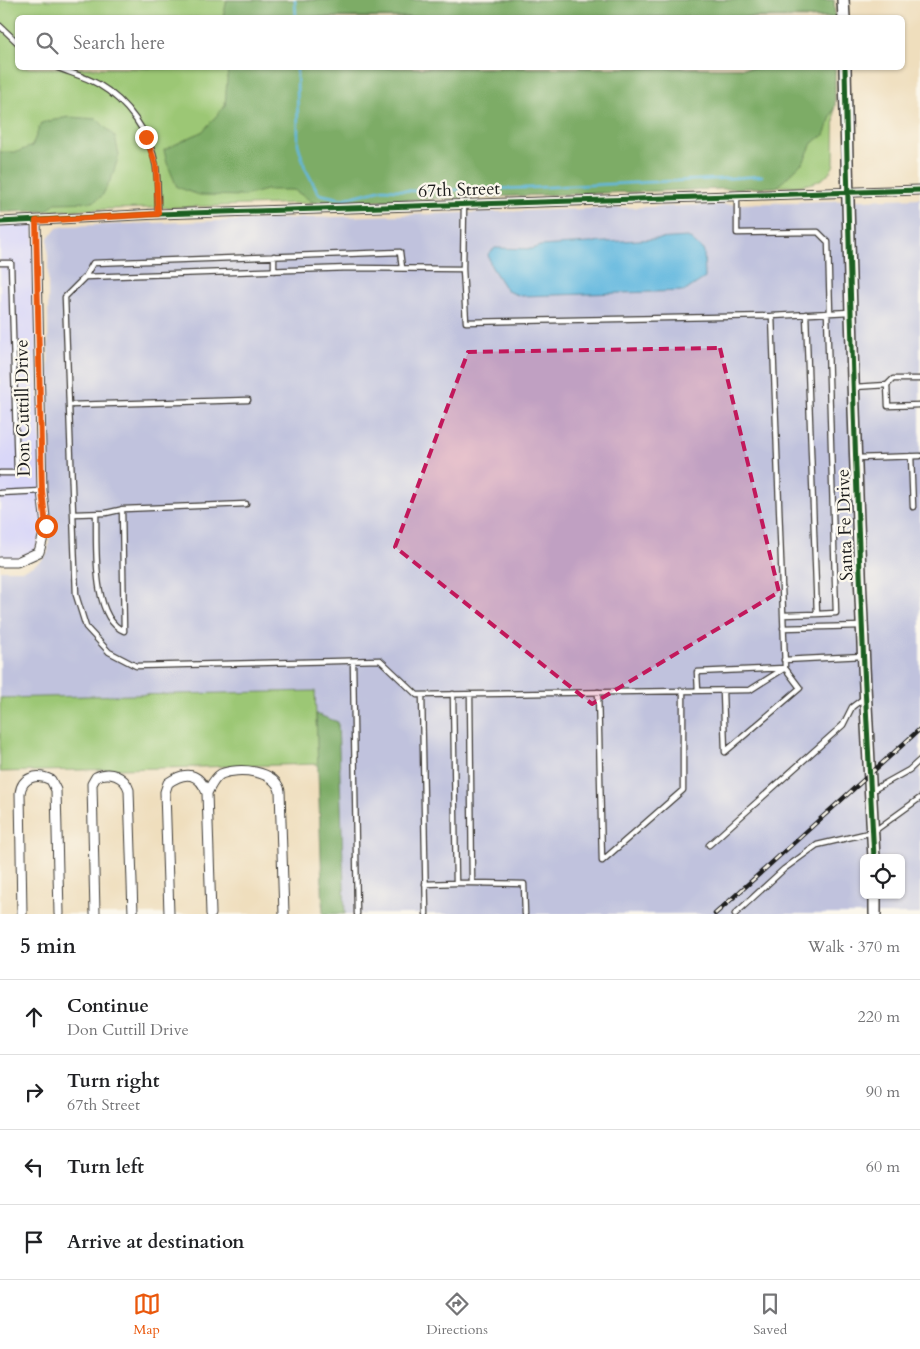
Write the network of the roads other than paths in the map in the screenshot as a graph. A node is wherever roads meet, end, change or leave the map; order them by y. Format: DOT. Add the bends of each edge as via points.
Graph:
graph roads {
  1 [pos="843,0"];
  2 [pos="844,15"];
  3 [pos="0,26"];
  4 [pos="15,40"];
  5 [pos="63,70"];
  6 [pos="845,70"];
  7 [pos="920,190"];
  8 [pos="847,192"];
  9 [pos="737,195"];
  10 [pos="464,204"];
  11 [pos="158,214"];
  12 [pos="36,221"];
  13 [pos="0,222"];
  14 [pos="274,256"];
  15 [pos="0,263"];
  16 [pos="402,268"];
  17 [pos="463,269"];
  18 [pos="274,271"];
  19 [pos="85,277"];
  20 [pos="852,312"];
  21 [pos="829,313"];
  22 [pos="806,314"];
  23 [pos="772,316"];
  24 [pos="920,379"];
  25 [pos="887,385"];
  26 [pos="854,387"];
  27 [pos="248,400"];
  28 [pos="69,405"];
  29 [pos="920,405"];
  30 [pos="911,456"];
  31 [pos="920,456"];
  32 [pos="856,458"];
  33 [pos="0,473"];
  34 [pos="42,491"];
  35 [pos="0,493"];
  36 [pos="246,504"];
  37 [pos="913,507"];
  38 [pos="122,509"];
  39 [pos="74,514"];
  40 [pos="96,514"];
  41 [pos="0,562"];
  42 [pos="817,614"];
  43 [pos="783,615"];
  44 [pos="862,626"];
  45 [pos="783,628"];
  46 [pos="863,656"];
  47 [pos="784,660"];
  48 [pos="352,661"];
  49 [pos="785,668"];
  50 [pos="683,691"];
  51 [pos="698,691"];
  52 [pos="723,691"];
  53 [pos="598,692"];
  54 [pos="453,694"];
  55 [pos="470,694"];
  56 [pos="422,695"];
  57 [pos="866,697"];
  58 [pos="920,760"];
  59 [pos="871,791"];
  60 [pos="208,793"];
  61 [pos="920,798"];
  62 [pos="873,832"];
  63 [pos="709,845"];
  64 [pos="874,854"];
  65 [pos="456,883"];
  66 [pos="472,883"];
  67 [pos="425,884"];
  68 [pos="875,899"];
  69 [pos="22,914"];
  70 [pos="59,914"];
  71 [pos="95,914"];
  72 [pos="133,914"];
  73 [pos="169,914"];
  74 [pos="211,914"];
  75 [pos="284,914"];
  76 [pos="357,914"];
  77 [pos="426,914"];
  78 [pos="525,914"];
  79 [pos="735,914"];
  80 [pos="875,914"];
  1 -- 2 [label="street"];
  3 -- 4 [label="lane"];
  5 -- 11 [label="lane" via="97,83 139,124 156,165"];
  6 -- 8 [label="street, Santa Fe Drive"];
  7 -- 8 [label="street, 67th Street"];
  8 -- 9 [label="street, 67th Street"];
  8 -- 20 [label="street, Santa Fe Drive"];
  9 -- 10 [label="street, 67th Street"];
  9 -- 21 [label="lane" via="737,234 818,232 828,242"];
  10 -- 11 [label="street, 67th Street"];
  10 -- 17 [label="lane"];
  11 -- 12 [label="street, 67th Street"];
  12 -- 13 [label="street, 67th Street"];
  12 -- 34 [label="street, Don Cuttill Drive"];
  14 -- 16 [label="lane" via="400,252"];
  14 -- 18 [label="lane"];
  14 -- 19 [label="lane" via="93,262"];
  15 -- 33 [label="lane" via="11,263 17,473"];
  16 -- 17 [label="lane"];
  16 -- 18 [label="lane"];
  17 -- 23 [label="lane" via="466,322"];
  18 -- 19 [label="lane"];
  19 -- 28 [label="lane" via="65,297"];
  20 -- 21 [label="lane"];
  20 -- 26 [label="street, Santa Fe Drive"];
  21 -- 22 [label="lane"];
  21 -- 42 [label="lane" via="836,613"];
  22 -- 23 [label="lane"];
  22 -- 42 [label="lane"];
  23 -- 43 [label="lane"];
  24 -- 25 [label="lane" via="893,379"];
  25 -- 26 [label="lane"];
  25 -- 29 [label="lane" via="888,406"];
  26 -- 32 [label="street, Santa Fe Drive"];
  27 -- 28 [label="lane"];
  28 -- 39 [label="lane"];
  30 -- 31 [label="lane"];
  30 -- 32 [label="lane"];
  30 -- 37 [label="lane"];
  32 -- 44 [label="street, Santa Fe Drive"];
  34 -- 35 [label="lane"];
  34 -- 41 [label="street, Don Cuttill Drive" via="46,526 39,552 17,562"];
  36 -- 38 [label="lane"];
  38 -- 40 [label="lane"];
  38 -- 40 [label="lane" via="124,631 110,618 99,591"];
  39 -- 40 [label="lane"];
  39 -- 48 [label="lane" via="76,595 86,627 109,652 136,666"];
  42 -- 43 [label="lane"];
  43 -- 45 [label="lane"];
  44 -- 45 [label="lane"];
  44 -- 46 [label="street, Santa Fe Drive"];
  45 -- 47 [label="lane"];
  46 -- 47 [label="lane"];
  46 -- 57 [label="street, Santa Fe Drive"];
  47 -- 49 [label="lane"];
  48 -- 56 [label="lane" via="380,660 417,695"];
  48 -- 76 [label="lane"];
  49 -- 51 [label="lane" via="697,672"];
  49 -- 52 [label="lane" via="750,690"];
  49 -- 52 [label="lane" via="800,688 724,752"];
  50 -- 51 [label="lane"];
  50 -- 53 [label="lane"];
  50 -- 53 [label="lane" via="683,790 602,861"];
  51 -- 52 [label="lane"];
  53 -- 55 [label="lane"];
  54 -- 55 [label="lane"];
  54 -- 56 [label="lane"];
  54 -- 65 [label="lane"];
  55 -- 66 [label="lane"];
  56 -- 67 [label="lane"];
  57 -- 59 [label="street, Santa Fe Drive"];
  57 -- 63 [label="lane" via="852,707 844,725"];
  58 -- 59 [label="lane" via="909,770"];
  59 -- 62 [label="street, Santa Fe Drive"];
  60 -- 73 [label="street" via="200,779 187,775 173,779 166,787"];
  60 -- 74 [label="street"];
  60 -- 75 [label="street" via="215,778 228,773 262,774 278,784"];
  61 -- 62 [label="lane"];
  62 -- 64 [label="street, Santa Fe Drive"];
  62 -- 79 [label="lane" via="817,845"];
  65 -- 66 [label="lane"];
  65 -- 67 [label="lane"];
  66 -- 78 [label="lane" via="524,884"];
  67 -- 77 [label="lane"];
  68 -- 80 [label="street"];
  69 -- 70 [label="street" via="20,787 25,780 38,776 51,780 56,790"];
  71 -- 72 [label="street" via="92,784 96,777 107,773 120,777 129,790"];
}
